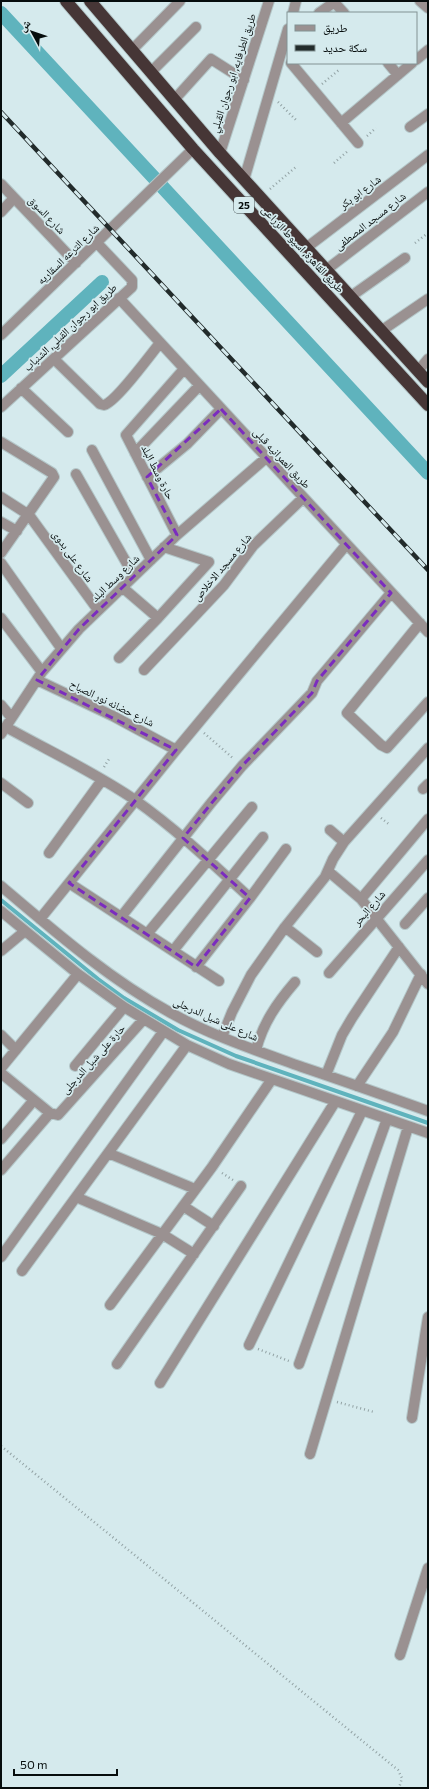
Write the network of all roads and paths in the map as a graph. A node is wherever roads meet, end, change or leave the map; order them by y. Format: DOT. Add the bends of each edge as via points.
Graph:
graph roads {
  1 [pos="66,1"];
  2 [pos="90,1"];
  3 [pos="180,1"];
  4 [pos="269,1"];
  5 [pos="296,1"];
  6 [pos="420,1"];
  7 [pos="335,2"];
  8 [pos="428,8"];
  9 [pos="293,12"];
  10 [pos="320,12"];
  11 [pos="343,12"];
  12 [pos="196,27"];
  13 [pos="287,33"];
  14 [pos="132,50"];
  15 [pos="428,50"];
  16 [pos="285,55"];
  17 [pos="417,59"];
  18 [pos="292,64"];
  19 [pos="389,64"];
  20 [pos="411,64"];
  21 [pos="340,69"];
  22 [pos="151,72"];
  23 [pos="398,75"];
  24 [pos="244,80"];
  25 [pos="314,90"];
  26 [pos="269,93"];
  27 [pos="174,100"];
  28 [pos="428,114"];
  29 [pos="296,120"];
  30 [pos="341,123"];
  31 [pos="410,127"];
  32 [pos="358,143"];
  33 [pos="193,149"];
  34 [pos="220,153"];
  35 [pos="428,155"];
  36 [pos="297,166"];
  37 [pos="244,180"];
  38 [pos="1,184"];
  39 [pos="428,192"];
  40 [pos="260,197"];
  41 [pos="14,198"];
  42 [pos="1,212"];
  43 [pos="428,233"];
  44 [pos="415,242"];
  45 [pos="97,243"];
  46 [pos="306,248"];
  47 [pos="405,258"];
  48 [pos="76,263"];
  49 [pos="326,270"];
  50 [pos="350,297"];
  51 [pos="119,298"];
  52 [pos="428,299"];
  53 [pos="381,331"];
  54 [pos="1,335"];
  55 [pos="160,343"];
  56 [pos="54,359"];
  57 [pos="428,359"];
  58 [pos="184,369"];
  59 [pos="418,371"];
  60 [pos="428,382"];
  61 [pos="200,386"];
  62 [pos="21,388"];
  63 [pos="428,405"];
  64 [pos="1,407"];
  65 [pos="221,409"];
  66 [pos="68,432"];
  67 [pos="1,442"];
  68 [pos="92,450"];
  69 [pos="134,453"];
  70 [pos="266,458"];
  71 [pos="76,474"];
  72 [pos="147,477"];
  73 [pos="1,497"];
  74 [pos="303,498"];
  75 [pos="29,515"];
  76 [pos="1,522"];
  77 [pos="17,531"];
  78 [pos="177,535"];
  79 [pos="346,545"];
  80 [pos="164,547"];
  81 [pos="1,553"];
  82 [pos="151,560"];
  83 [pos="1,563"];
  84 [pos="134,576"];
  85 [pos="122,587"];
  86 [pos="391,593"];
  87 [pos="98,610"];
  88 [pos="1,618"];
  89 [pos="158,618"];
  90 [pos="420,623"];
  91 [pos="428,632"];
  92 [pos="62,648"];
  93 [pos="119,658"];
  94 [pos="144,670"];
  95 [pos="39,676"];
  96 [pos="428,702"];
  97 [pos="1,705"];
  98 [pos="11,718"];
  99 [pos="196,726"];
  100 [pos="3,730"];
  101 [pos="428,748"];
  102 [pos="176,750"];
  103 [pos="242,766"];
  104 [pos="102,780"];
  105 [pos="1,783"];
  106 [pos="135,800"];
  107 [pos="28,803"];
  108 [pos="252,807"];
  109 [pos="428,819"];
  110 [pos="330,830"];
  111 [pos="263,837"];
  112 [pos="183,838"];
  113 [pos="344,842"];
  114 [pos="286,849"];
  115 [pos="49,853"];
  116 [pos="208,860"];
  117 [pos="428,860"];
  118 [pos="328,872"];
  119 [pos="229,878"];
  120 [pos="69,883"];
  121 [pos="1,886"];
  122 [pos="250,898"];
  123 [pos="428,898"];
  124 [pos="361,900"];
  125 [pos="1,911"];
  126 [pos="121,917"];
  127 [pos="376,918"];
  128 [pos="40,919"];
  129 [pos="405,924"];
  130 [pos="285,928"];
  131 [pos="25,931"];
  132 [pos="147,934"];
  133 [pos="399,947"];
  134 [pos="1,951"];
  135 [pos="173,951"];
  136 [pos="317,952"];
  137 [pos="196,967"];
  138 [pos="330,973"];
  139 [pos="78,974"];
  140 [pos="421,974"];
  141 [pos="219,981"];
  142 [pos="295,982"];
  143 [pos="428,984"];
  144 [pos="124,1007"];
  145 [pos="143,1020"];
  146 [pos="163,1032"];
  147 [pos="1,1035"];
  148 [pos="222,1037"];
  149 [pos="187,1045"];
  150 [pos="16,1050"];
  151 [pos="256,1050"];
  152 [pos="75,1066"];
  153 [pos="1,1068"];
  154 [pos="1,1073"];
  155 [pos="326,1075"];
  156 [pos="272,1079"];
  157 [pos="357,1086"];
  158 [pos="34,1100"];
  159 [pos="335,1102"];
  160 [pos="362,1111"];
  161 [pos="428,1111"];
  162 [pos="55,1113"];
  163 [pos="387,1119"];
  164 [pos="408,1126"];
  165 [pos="428,1133"];
  166 [pos="1,1139"];
  167 [pos="108,1153"];
  168 [pos="212,1167"];
  169 [pos="1,1170"];
  170 [pos="241,1186"];
  171 [pos="195,1189"];
  172 [pos="76,1197"];
  173 [pos="183,1206"];
  174 [pos="214,1226"];
  175 [pos="162,1234"];
  176 [pos="194,1254"];
  177 [pos="1,1257"];
  178 [pos="22,1271"];
  179 [pos="110,1305"];
  180 [pos="428,1317"];
  181 [pos="427,1339"];
  182 [pos="249,1345"];
  183 [pos="117,1364"];
  184 [pos="299,1364"];
  185 [pos="160,1383"];
  186 [pos="326,1400"];
  187 [pos="374,1412"];
  188 [pos="412,1418"];
  189 [pos="1,1446"];
  190 [pos="310,1454"];
  191 [pos="428,1568"];
  192 [pos="400,1655"];
  193 [pos="399,1788"];
  1 -- 33 [label="highway, طريق القاهرة, اسيوط الزراعى / 25"];
  2 -- 14 [label="highway, طريق القاهرة, اسيوط الزراعى / 25"];
  3 -- 14 [label="street"];
  4 -- 24 [label="street, طريق الطرفايه, ابو رجوان القبلي"];
  5 -- 9 [label="street"];
  6 -- 8 [label="street"];
  7 -- 10 [label="street"];
  7 -- 11 [label="street"];
  12 -- 22 [label="street"];
  13 -- 16 [label="street"];
  14 -- 22 [label="highway, طريق القاهرة, اسيوط الزراعى / 25"];
  15 -- 17 [label="street"];
  16 -- 26 [label="street"];
  18 -- 25 [label="street"];
  19 -- 23 [label="street"];
  20 -- 23 [label="street"];
  21 -- 25 [label="path"];
  22 -- 27 [label="highway, طريق القاهرة, اسيوط الزراعى / 25"];
  23 -- 30 [label="street"];
  24 -- 27 [label="street" via="211,59"];
  24 -- 34 [label="street, طريق الطرفايه, ابو رجوان القبلي"];
  25 -- 30 [label="street"];
  26 -- 29 [label="path"];
  26 -- 37 [label="street"];
  27 -- 34 [label="highway, طريق القاهرة, اسيوط الزراعى / 25"];
  28 -- 31 [label="street"];
  30 -- 32 [label="street"];
  33 -- 45 [label="street, شارع الترعه السقاريه"];
  33 -- 63 [label="highway, طريق القاهرة, اسيوط الزراعى / 25"];
  34 -- 37 [label="highway, طريق القاهرة, اسيوط الزراعى / 25"];
  35 -- 46 [label="street, شارع ابو بكر"];
  36 -- 40 [label="path"];
  37 -- 40 [label="highway, طريق القاهرة, اسيوط الزراعى / 25"];
  38 -- 41 [label="street, شارع السوق"];
  39 -- 49 [label="street, شارع مسجد المصطفى"];
  40 -- 46 [label="highway, طريق القاهرة, اسيوط الزراعى / 25"];
  41 -- 42 [label="street"];
  41 -- 48 [label="street, شارع السوق"];
  43 -- 44 [label="path"];
  45 -- 48 [label="street, شارع الترعه السقاريه"];
  45 -- 51 [label="street, طريق ابو رجوان القبلي, الشنباب" via="132,280 132,286"];
  46 -- 49 [label="highway, طريق القاهرة, اسيوط الزراعى / 25"];
  47 -- 50 [label="street"];
  48 -- 54 [label="street, شارع الترعه السقاريه"];
  49 -- 50 [label="highway, طريق القاهرة, اسيوط الزراعى / 25"];
  50 -- 53 [label="highway, طريق القاهرة, اسيوط الزراعى / 25"];
  51 -- 55 [label="street, طريق العمرانيه قبلى"];
  51 -- 56 [label="street, طريق ابو رجوان القبلي, الشنباب"];
  52 -- 53 [label="street"];
  53 -- 59 [label="highway, طريق القاهرة, اسيوط الزراعى / 25"];
  55 -- 56 [label="street" via="119,392 104,405"];
  55 -- 58 [label="street, طريق العمرانيه قبلى"];
  56 -- 62 [label="street, طريق ابو رجوان القبلي, الشنباب"];
  57 -- 59 [label="street"];
  58 -- 61 [label="street, طريق العمرانيه قبلى"];
  58 -- 69 [label="street, حارة وسط البلد" via="126,435"];
  59 -- 60 [label="highway, طريق القاهرة, اسيوط الزراعى / 25"];
  61 -- 65 [label="street, طريق العمرانيه قبلى"];
  61 -- 69 [label="street"];
  62 -- 64 [label="street, طريق ابو رجوان القبلي, الشنباب"];
  62 -- 66 [label="street"];
  65 -- 70 [label="street, طريق العمرانيه قبلى"];
  65 -- 72 [label="street" via="186,444"];
  67 -- 75 [label="street" via="54,475"];
  68 -- 82 [label="street"];
  69 -- 72 [label="street, حارة وسط البلد"];
  70 -- 74 [label="street, طريق العمرانيه قبلى"];
  70 -- 78 [label="street, شارع وسط البلد"];
  71 -- 84 [label="street"];
  72 -- 78 [label="street, حارة وسط البلد"];
  73 -- 75 [label="street"];
  74 -- 79 [label="street, طريق العمرانيه قبلى"];
  74 -- 94 [label="street, شارع مسجد الاخلاص" via="253,546 220,589"];
  75 -- 77 [label="street"];
  75 -- 87 [label="street, شارع على بدوى"];
  76 -- 77 [label="street"];
  77 -- 81 [label="street"];
  78 -- 80 [label="street, شارع وسط البلد"];
  79 -- 86 [label="street, طريق العمرانيه قبلى"];
  79 -- 99 [label="street"];
  80 -- 82 [label="street, شارع وسط البلد"];
  80 -- 89 [label="street" via="209,562"];
  82 -- 84 [label="street, شارع وسط البلد"];
  83 -- 92 [label="street"];
  84 -- 85 [label="street, شارع وسط البلد"];
  85 -- 87 [label="street, شارع وسط البلد"];
  85 -- 89 [label="street"];
  86 -- 90 [label="street, طريق العمرانيه قبلى"];
  86 -- 103 [label="street" via="317,681 312,693"];
  87 -- 92 [label="street, شارع وسط البلد"];
  88 -- 95 [label="street"];
  89 -- 93 [label="street"];
  90 -- 91 [label="street, طريق العمرانيه قبلى"];
  90 -- 96 [label="street" via="347,713 381,745 388,748"];
  92 -- 95 [label="street, شارع وسط البلد"];
  95 -- 98 [label="street, شارع وسط البلد"];
  95 -- 102 [label="street, شارع حضانه نور الصباح"];
  97 -- 98 [label="street"];
  98 -- 100 [label="street, شارع وسط البلد"];
  99 -- 102 [label="street"];
  99 -- 103 [label="path"];
  100 -- 104 [label="street"];
  101 -- 113 [label="street"];
  102 -- 106 [label="street"];
  103 -- 112 [label="street"];
  104 -- 106 [label="street"];
  104 -- 115 [label="street"];
  105 -- 107 [label="street"];
  106 -- 112 [label="street"];
  106 -- 120 [label="street"];
  108 -- 116 [label="street"];
  109 -- 124 [label="street"];
  110 -- 113 [label="street"];
  111 -- 119 [label="street"];
  112 -- 116 [label="street"];
  112 -- 126 [label="street"];
  113 -- 118 [label="street"];
  114 -- 122 [label="street"];
  116 -- 119 [label="street"];
  116 -- 132 [label="street"];
  117 -- 127 [label="street, شارع البحر"];
  118 -- 124 [label="street"];
  118 -- 130 [label="street"];
  119 -- 122 [label="street"];
  119 -- 135 [label="street"];
  120 -- 126 [label="street"];
  120 -- 128 [label="street"];
  121 -- 128 [label="street, شارع على شبل الدرجلى"];
  122 -- 137 [label="street"];
  123 -- 129 [label="street"];
  124 -- 127 [label="street"];
  125 -- 131 [label="street"];
  126 -- 132 [label="street"];
  127 -- 133 [label="street"];
  127 -- 138 [label="street, شارع البحر"];
  128 -- 148 [label="street, شارع على شبل الدرجلى" via="148,1000"];
  130 -- 136 [label="street"];
  130 -- 148 [label="street" via="251,975"];
  131 -- 134 [label="street"];
  131 -- 139 [label="street"];
  132 -- 135 [label="street"];
  133 -- 140 [label="street"];
  133 -- 155 [label="street" via="352,1018"];
  135 -- 137 [label="street"];
  137 -- 141 [label="street"];
  139 -- 144 [label="street"];
  139 -- 150 [label="street"];
  140 -- 143 [label="street"];
  140 -- 157 [label="street" via="393,1032"];
  142 -- 151 [label="street" via="270,1013"];
  144 -- 145 [label="street"];
  144 -- 152 [label="street"];
  145 -- 146 [label="street"];
  145 -- 162 [label="street, حارة على شبل الدرجلى"];
  146 -- 149 [label="street"];
  146 -- 177 [label="street"];
  147 -- 150 [label="street"];
  148 -- 151 [label="street, شارع على شبل الدرجلى"];
  149 -- 156 [label="street" via="229,1064"];
  149 -- 167 [label="street"];
  150 -- 153 [label="street"];
  151 -- 155 [label="street, شارع على شبل الدرجلى"];
  154 -- 158 [label="street"];
  155 -- 157 [label="street, شارع على شبل الدرجلى"];
  156 -- 159 [label="street"];
  156 -- 168 [label="street"];
  157 -- 161 [label="street, شارع على شبل الدرجلى"];
  158 -- 162 [label="street"];
  158 -- 166 [label="street"];
  159 -- 160 [label="street"];
  159 -- 185 [label="street"];
  160 -- 163 [label="street"];
  160 -- 182 [label="street"];
  162 -- 169 [label="street, حارة على شبل الدرجلى"];
  163 -- 164 [label="street"];
  163 -- 184 [label="street"];
  164 -- 165 [label="street"];
  164 -- 186 [label="street"];
  167 -- 171 [label="street"];
  167 -- 172 [label="street"];
  168 -- 170 [label="path"];
  168 -- 171 [label="street"];
  170 -- 174 [label="street"];
  171 -- 173 [label="street"];
  172 -- 175 [label="street"];
  172 -- 178 [label="street"];
  173 -- 174 [label="street"];
  173 -- 175 [label="street"];
  174 -- 176 [label="street"];
  175 -- 176 [label="street"];
  175 -- 179 [label="street"];
  176 -- 183 [label="street"];
  180 -- 181 [label="street"];
  181 -- 188 [label="street"];
  182 -- 184 [label="path"];
  186 -- 187 [label="path"];
  186 -- 190 [label="street"];
  189 -- 193 [label="path" via="398,1770 402,1778"];
  191 -- 192 [label="street"];
}
